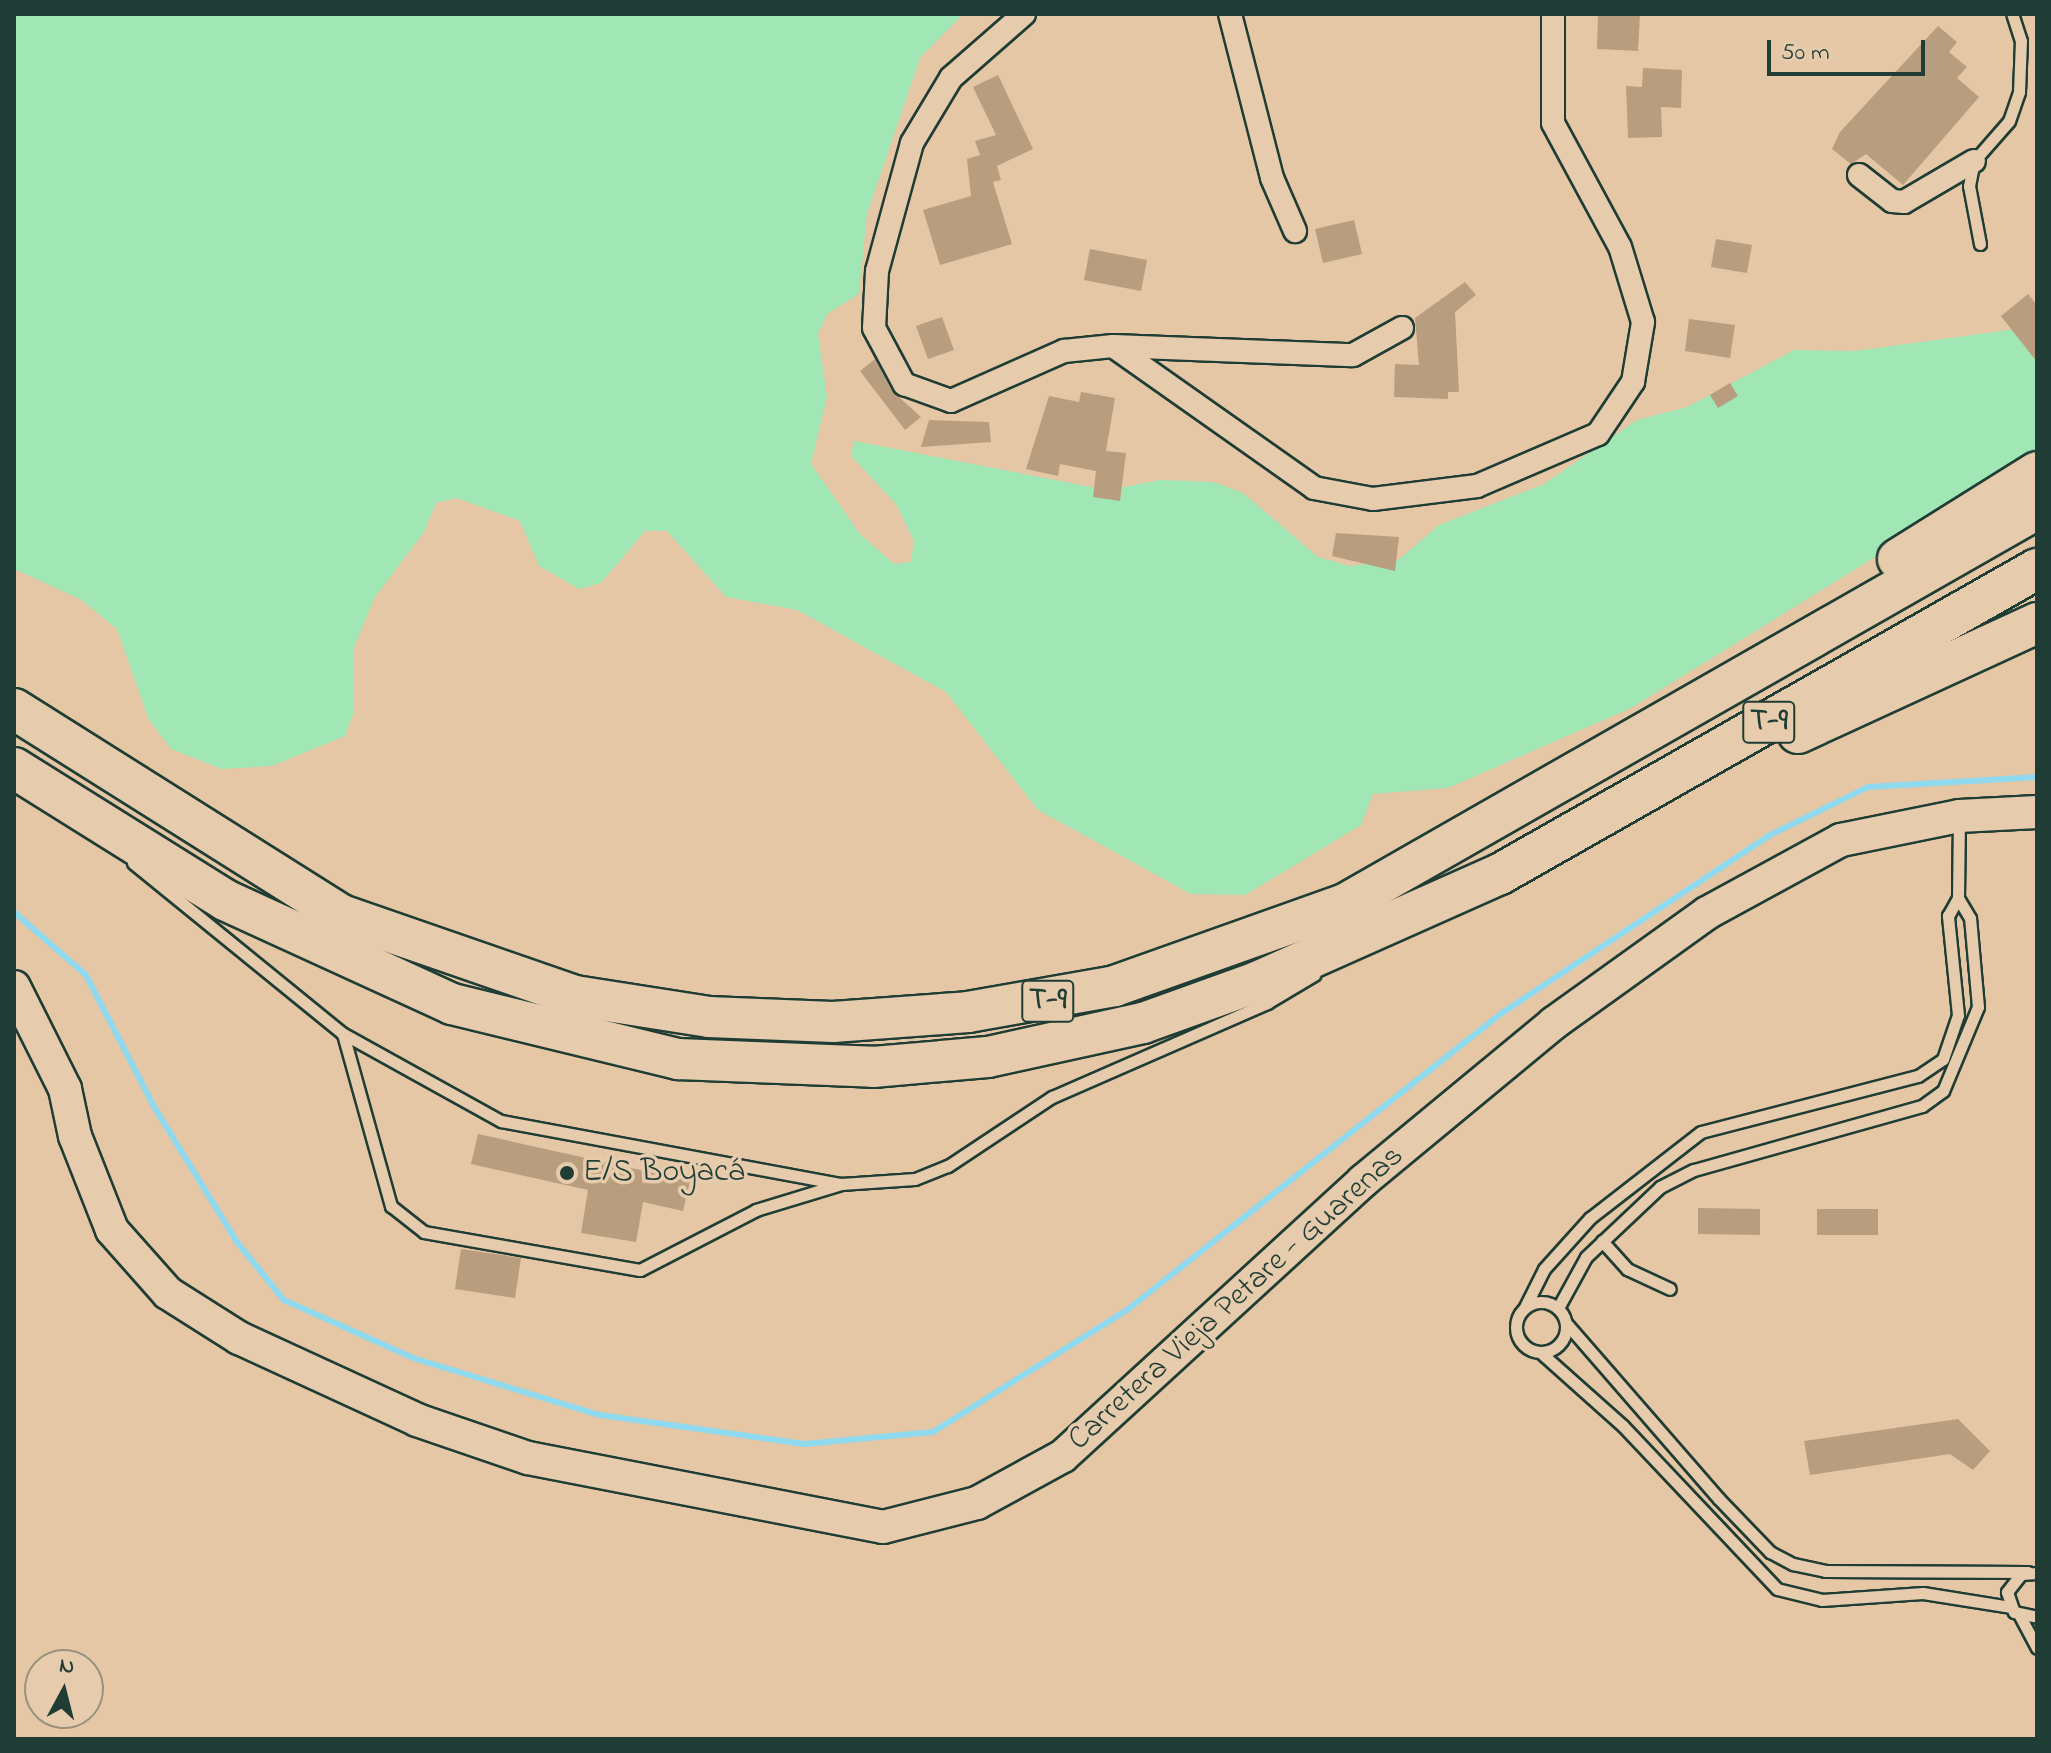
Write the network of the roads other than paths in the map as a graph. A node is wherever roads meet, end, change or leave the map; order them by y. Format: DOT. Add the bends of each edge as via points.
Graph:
graph roads {
  1 [pos="1024,14"];
  2 [pos="1230,14"];
  3 [pos="1553,14"];
  4 [pos="2012,14"];
  5 [pos="1974,161"];
  6 [pos="1859,175"];
  7 [pos="1295,231"];
  8 [pos="1980,244"];
  9 [pos="1402,328"];
  10 [pos="1113,346"];
  11 [pos="2037,472"];
  12 [pos="2037,509"];
  13 [pos="2037,569"];
  14 [pos="2037,623"];
  15 [pos="14,709"];
  16 [pos="14,768"];
  17 [pos="73,809"];
  18 [pos="2037,812"];
  19 [pos="1959,816"];
  20 [pos="1482,828"];
  21 [pos="1500,874"];
  22 [pos="1958,898"];
  23 [pos="1343,945"];
  24 [pos="14,987"];
  25 [pos="342,1033"];
  26 [pos="841,1184"];
  27 [pos="1602,1241"];
  28 [pos="1670,1289"];
  29 [pos="1525,1307"];
  30 [pos="1558,1308"];
  31 [pos="1566,1323"];
  32 [pos="1540,1352"];
  33 [pos="2032,1573"];
  34 [pos="2010,1607"];
  35 [pos="2020,1616"];
  36 [pos="2037,1617"];
  37 [pos="2037,1648"];
  1 -- 10 [label="street" via="951,78 912,143 877,271 874,328 904,384 951,401 1064,351"];
  2 -- 7 [label="street" via="1272,178"];
  3 -- 10 [label="street" via="1553,123 1620,247 1643,322 1633,382 1598,434 1477,486 1358,496 1314,488"];
  4 -- 5 [label="lane" via="2021,41 2019,92 2009,121"];
  5 -- 6 [label="street" via="1904,202 1892,201"];
  5 -- 8 [label="lane" via="1968,198"];
  9 -- 10 [label="street" via="1353,355"];
  11 -- 20 [label="highway" via="1680,694"];
  12 -- 20 [label="highway, T-9"];
  13 -- 21 [label="highway, T-9"];
  14 -- 21 [label="highway" via="1705,778 1543,866"];
  15 -- 20 [label="highway, T-9" via="341,915 575,996 709,1017 833,1022 953,1013 1115,986 1345,904"];
  16 -- 17 [label="highway, T-9"];
  17 -- 23 [label="highway, T-9" via="225,900 452,1004 678,1059 873,1067 1001,1055 1143,1023"];
  17 -- 25 [label="lane"];
  18 -- 19 [label="main road, Carretera Vieja Petare - Guarenas"];
  19 -- 22 [label="lane"];
  19 -- 24 [label="main road, Carretera Vieja Petare - Guarenas" via="1841,840 1707,913 1554,1023 1363,1181 1063,1456 977,1503 883,1527 528,1458 417,1420 239,1338 168,1293 112,1230 75,1136 65,1089"];
  21 -- 23 [label="highway, T-9"];
  22 -- 27 [label="lane" via="1970,918 1978,1007 1943,1091 1922,1106 1694,1170 1641,1202"];
  22 -- 29 [label="lane" via="1948,916 1958,1015 1943,1059 1918,1076 1701,1132 1590,1218 1544,1269"];
  23 -- 26 [label="lane" via="1296,989 1079,1083 1007,1124 977,1153 915,1179"];
  25 -- 26 [label="lane" via="501,1121"];
  25 -- 26 [label="lane" via="391,1206 424,1232 640,1270 756,1210"];
  27 -- 28 [label="lane" via="1627,1269"];
  27 -- 30 [label="lane"];
  29 -- 30 [label="lane" via="1541,1301"];
  29 -- 32 [label="lane" via="1515,1330 1524,1346"];
  30 -- 31 [label="lane"];
  31 -- 32 [label="lane" via="1556,1347"];
  31 -- 33 [label="lane" via="1770,1552 1825,1571"];
  32 -- 34 [label="lane" via="1623,1426 1777,1589 1822,1600 1923,1593"];
  33 -- 34 [label="lane" via="2009,1584"];
  34 -- 35 [label="lane"];
  35 -- 36 [label="lane"];
  35 -- 37 [label="lane"];
}
